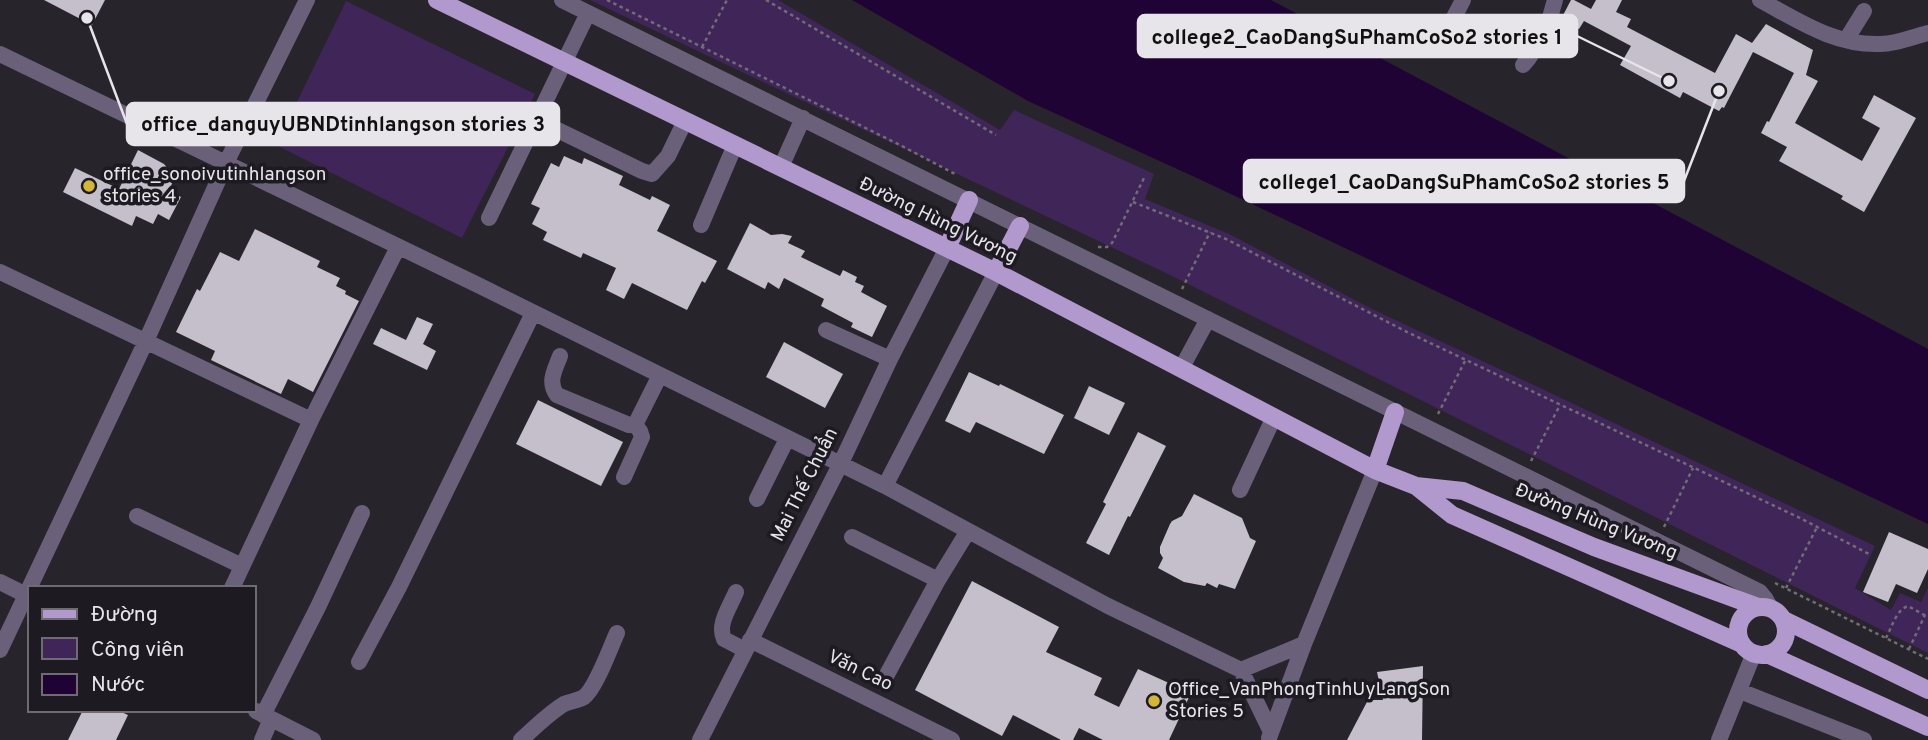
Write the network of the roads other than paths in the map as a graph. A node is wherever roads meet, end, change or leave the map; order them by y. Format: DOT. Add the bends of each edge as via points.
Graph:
graph roads {
  1 [pos="307,0"];
  2 [pos="437,0"];
  3 [pos="562,0"];
  4 [pos="1463,0"];
  5 [pos="1556,0"];
  6 [pos="1760,0"];
  7 [pos="1864,11"];
  8 [pos="588,13"];
  9 [pos="1450,25"];
  10 [pos="1928,33"];
  11 [pos="1846,40"];
  12 [pos="0,54"];
  13 [pos="565,62"];
  14 [pos="1522,65"];
  15 [pos="803,118"];
  16 [pos="537,120"];
  17 [pos="685,121"];
  18 [pos="735,145"];
  19 [pos="226,163"];
  20 [pos="781,167"];
  21 [pos="969,200"];
  22 [pos="489,218"];
  23 [pos="701,225"];
  24 [pos="1020,226"];
  25 [pos="398,247"];
  26 [pos="947,248"];
  27 [pos="0,272"];
  28 [pos="996,272"];
  29 [pos="533,313"];
  30 [pos="1208,319"];
  31 [pos="826,330"];
  32 [pos="146,341"];
  33 [pos="560,356"];
  34 [pos="890,359"];
  35 [pos="1181,369"];
  36 [pos="660,375"];
  37 [pos="1395,412"];
  38 [pos="1274,417"];
  39 [pos="311,420"];
  40 [pos="635,425"];
  41 [pos="787,439"];
  42 [pos="840,465"];
  43 [pos="1375,470"];
  44 [pos="624,477"];
  45 [pos="885,486"];
  46 [pos="1416,486"];
  47 [pos="1240,490"];
  48 [pos="757,499"];
  49 [pos="362,513"];
  50 [pos="137,516"];
  51 [pos="968,531"];
  52 [pos="852,537"];
  53 [pos="242,566"];
  54 [pos="938,580"];
  55 [pos="0,582"];
  56 [pos="33,586"];
  57 [pos="233,586"];
  58 [pos="736,592"];
  59 [pos="28,596"];
  60 [pos="1764,607"];
  61 [pos="1784,620"];
  62 [pos="617,633"];
  63 [pos="1304,644"];
  64 [pos="748,645"];
  65 [pos="0,650"];
  66 [pos="1754,651"];
  67 [pos="359,662"];
  68 [pos="1241,670"];
  69 [pos="884,680"];
  70 [pos="1928,690"];
  71 [pos="1740,691"];
  72 [pos="263,715"];
  73 [pos="1928,727"];
  74 [pos="1269,736"];
  75 [pos="262,740"];
  76 [pos="313,740"];
  77 [pos="522,740"];
  78 [pos="700,740"];
  79 [pos="952,740"];
  80 [pos="1718,740"];
  81 [pos="1864,740"];
  1 -- 19 [label="street"];
  2 -- 13 [label="main road, Đường Hùng Vương"];
  3 -- 8 [label="street"];
  4 -- 9 [label="street"];
  5 -- 14 [label="street" via="1547,28"];
  6 -- 11 [label="street" via="1825,35"];
  7 -- 11 [label="street"];
  8 -- 13 [label="street"];
  8 -- 15 [label="street"];
  10 -- 11 [label="street" via="1883,44"];
  12 -- 19 [label="street"];
  13 -- 16 [label="street"];
  13 -- 17 [label="main road, Đường Hùng Vương"];
  15 -- 20 [label="street"];
  15 -- 21 [label="street"];
  16 -- 17 [label="street" via="652,174 668,156"];
  16 -- 22 [label="street"];
  17 -- 18 [label="main road, Đường Hùng Vương"];
  18 -- 20 [label="main road, Đường Hùng Vương"];
  18 -- 23 [label="street"];
  19 -- 25 [label="street"];
  19 -- 32 [label="street"];
  20 -- 26 [label="main road, Đường Hùng Vương"];
  21 -- 24 [label="street"];
  21 -- 26 [label="main road"];
  24 -- 28 [label="main road"];
  24 -- 30 [label="street"];
  25 -- 29 [label="street"];
  25 -- 39 [label="street"];
  26 -- 28 [label="main road, Đường Hùng Vương"];
  26 -- 34 [label="street, Mai Thế Chuẩn"];
  27 -- 32 [label="street"];
  28 -- 35 [label="main road, Đường Hùng Vương"];
  28 -- 45 [label="street"];
  29 -- 36 [label="street"];
  29 -- 67 [label="street"];
  30 -- 35 [label="street"];
  30 -- 37 [label="street"];
  31 -- 34 [label="street"];
  32 -- 39 [label="street"];
  32 -- 56 [label="street"];
  33 -- 40 [label="street" via="551,383 557,395 622,424"];
  34 -- 42 [label="street, Mai Thế Chuẩn"];
  35 -- 38 [label="main road, Đường Hùng Vương"];
  36 -- 40 [label="street"];
  36 -- 41 [label="street"];
  37 -- 43 [label="main road"];
  37 -- 60 [label="street" via="1760,592"];
  38 -- 43 [label="main road, Đường Hùng Vương"];
  38 -- 47 [label="street"];
  39 -- 53 [label="street"];
  40 -- 44 [label="street" via="642,437"];
  41 -- 42 [label="street"];
  41 -- 48 [label="street"];
  42 -- 45 [label="street"];
  42 -- 64 [label="street, Mai Thế Chuẩn"];
  43 -- 46 [label="main road, Đường Hùng Vương"];
  43 -- 63 [label="street"];
  45 -- 51 [label="street"];
  46 -- 60 [label="main road, Đường Hùng Vương" via="1463,491 1594,547"];
  46 -- 66 [label="main road, Đường Hùng Vương" via="1452,515"];
  49 -- 72 [label="street"];
  50 -- 53 [label="street"];
  51 -- 54 [label="street"];
  51 -- 68 [label="street" via="1108,607"];
  52 -- 54 [label="street"];
  53 -- 57 [label="street"];
  54 -- 69 [label="street"];
  55 -- 59 [label="street"];
  58 -- 64 [label="street, Văn Cao" via="721,632 724,639"];
  59 -- 65 [label="street"];
  60 -- 61 [label="main road" via="1776,610"];
  60 -- 66 [label="main road" via="1749,610 1739,626 1738,635"];
  61 -- 66 [label="main road" via="1782,645 1775,651"];
  61 -- 70 [label="main road"];
  62 -- 77 [label="street" via="583,698 556,709"];
  63 -- 68 [label="street"];
  63 -- 74 [label="street"];
  64 -- 78 [label="street, Mai Thế Chuẩn"];
  64 -- 79 [label="street, Văn Cao"];
  66 -- 71 [label="street"];
  66 -- 73 [label="main road, Đường Hùng Vương"];
  68 -- 74 [label="street"];
  71 -- 80 [label="street"];
  71 -- 81 [label="street"];
  72 -- 75 [label="street"];
  72 -- 76 [label="street"];
}
